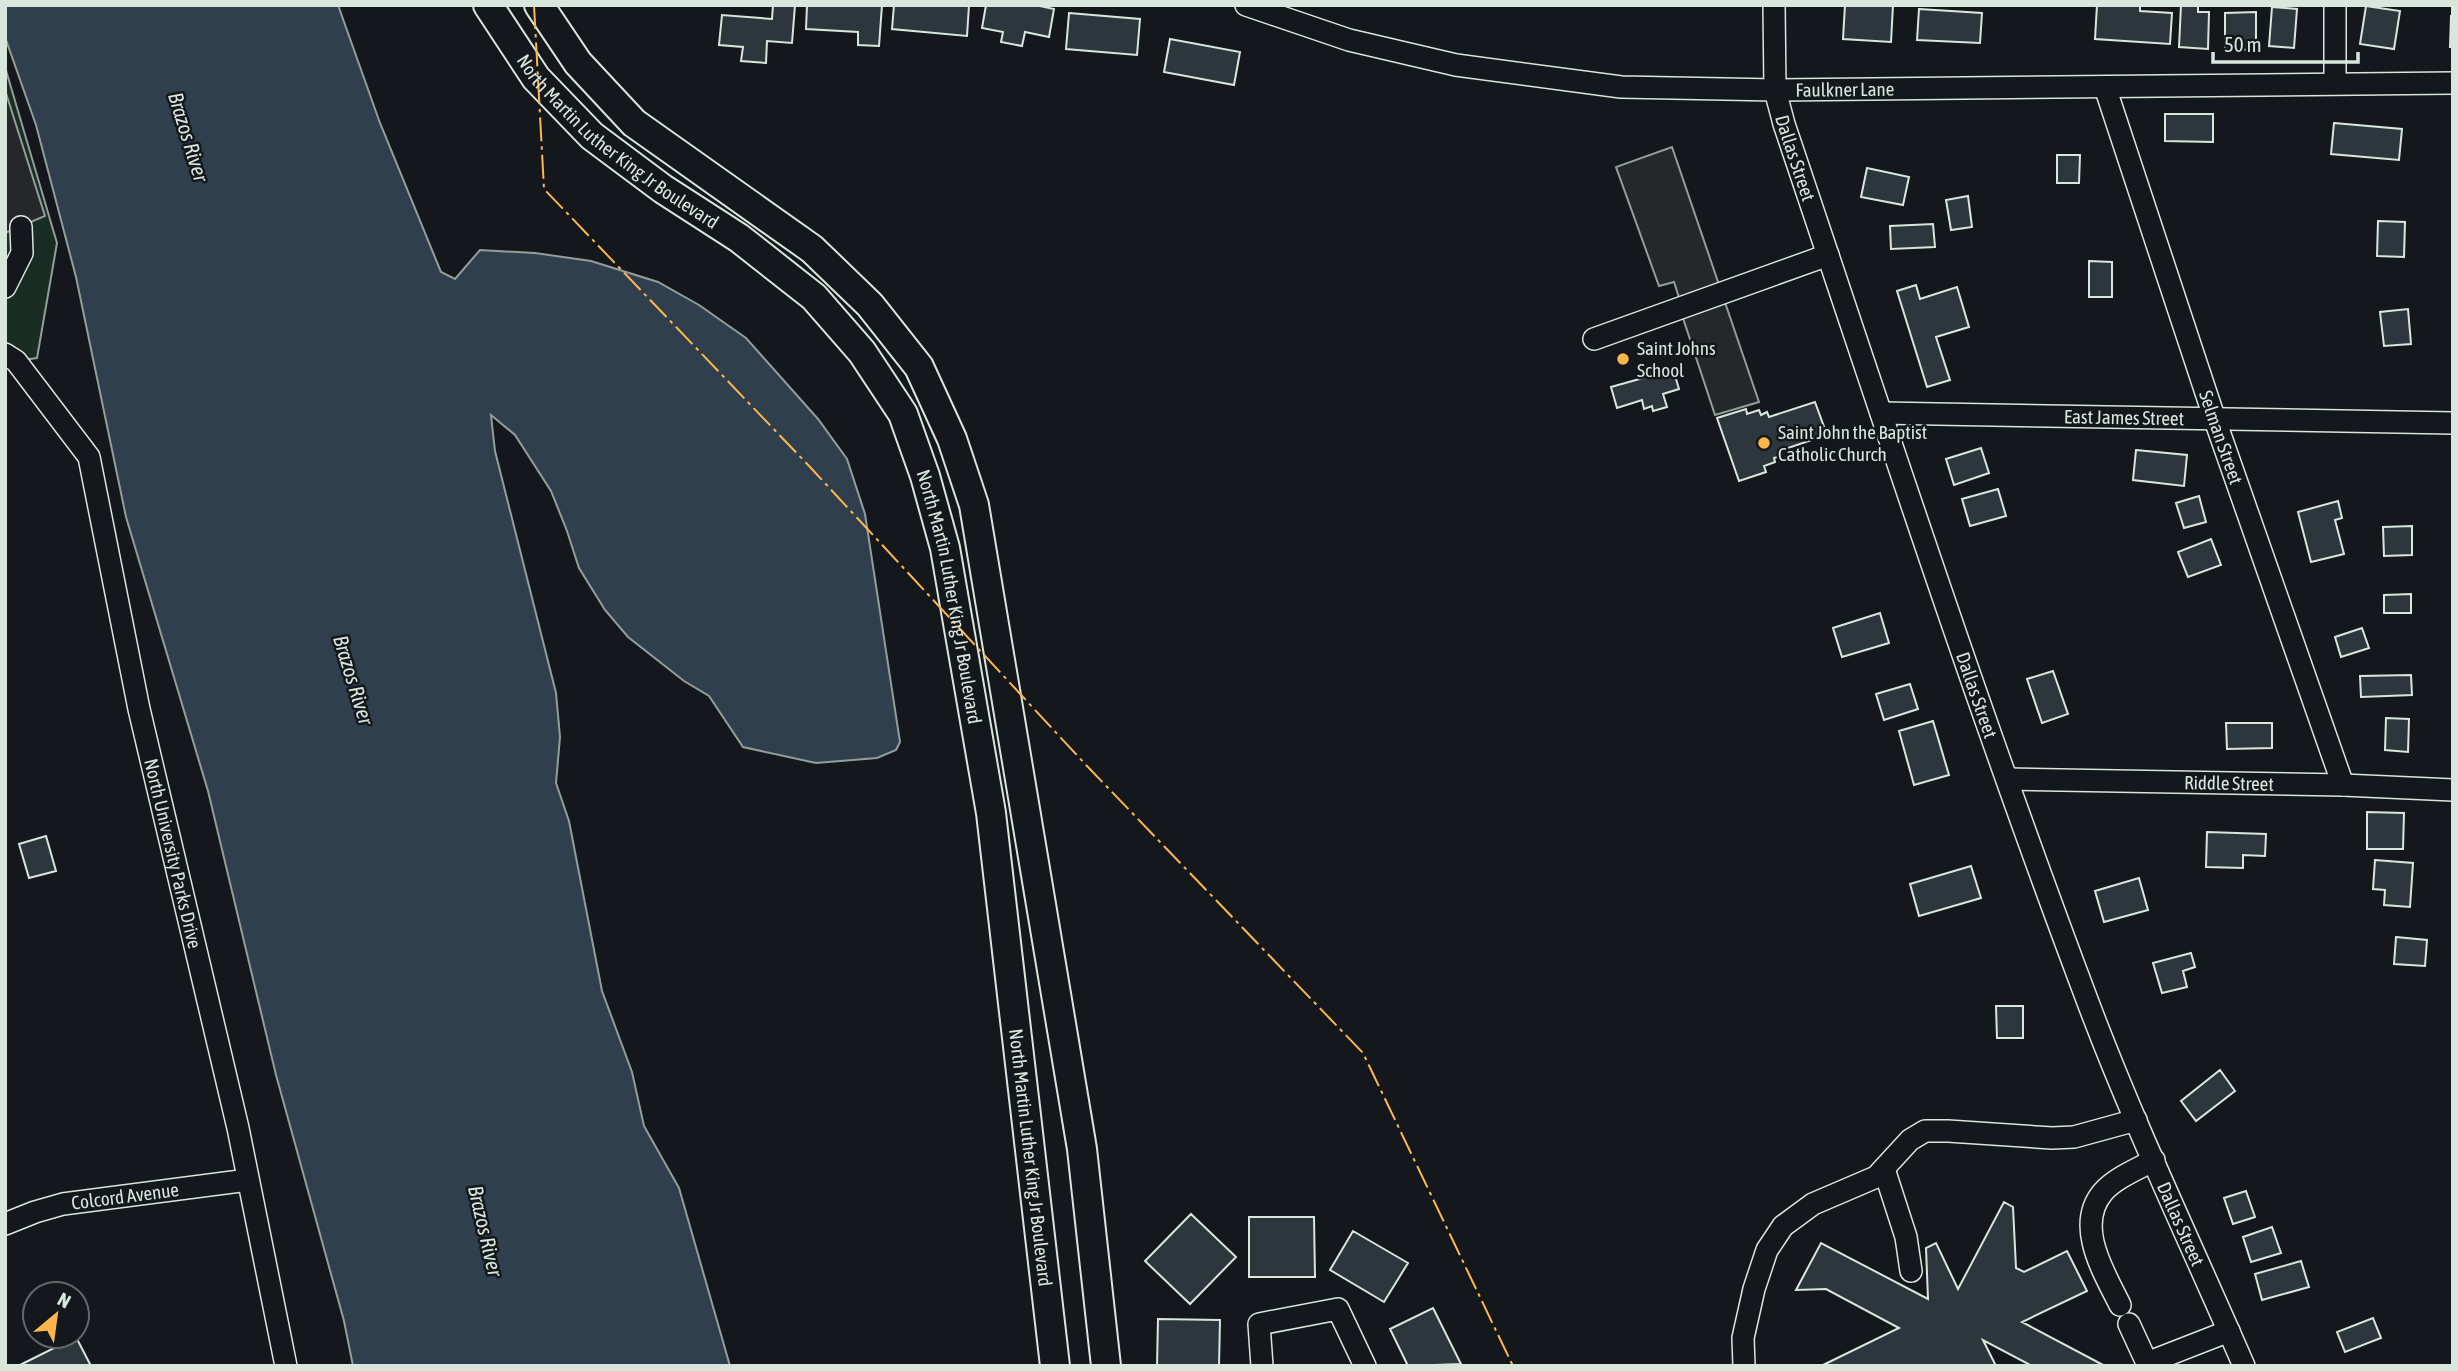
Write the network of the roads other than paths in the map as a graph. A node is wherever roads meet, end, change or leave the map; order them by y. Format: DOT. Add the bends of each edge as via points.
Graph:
graph roads {
  1 [pos="488,5"];
  2 [pos="539,5"];
  3 [pos="1246,5"];
  4 [pos="1774,5"];
  5 [pos="2335,5"];
  6 [pos="2335,83"];
  7 [pos="2453,83"];
  8 [pos="2105,87"];
  9 [pos="1775,90"];
  10 [pos="21,227"];
  11 [pos="1828,255"];
  12 [pos="5,287"];
  13 [pos="1594,339"];
  14 [pos="10,358"];
  15 [pos="1881,413"];
  16 [pos="2215,420"];
  17 [pos="2453,423"];
  18 [pos="2007,779"];
  19 [pos="2343,785"];
  20 [pos="2453,790"];
  21 [pos="2136,1120"];
  22 [pos="2154,1160"];
  23 [pos="1884,1169"];
  24 [pos="248,1180"];
  25 [pos="5,1224"];
  26 [pos="1911,1271"];
  27 [pos="2229,1331"];
  28 [pos="286,1366"];
  29 [pos="1055,1366"];
  30 [pos="1106,1366"];
  31 [pos="1262,1366"];
  32 [pos="1365,1366"];
  33 [pos="1744,1366"];
  34 [pos="2244,1366"];
  1 -- 29 [label="main road, North Martin Luther King Jr Boulevard" via="536,78 592,136 739,238 814,297 862,352 903,414 946,548 991,813"];
  2 -- 30 [label="main road, North Martin Luther King Jr Boulevard" via="578,63 634,123 812,249 870,305 919,367 953,439 974,505 1082,1149"];
  3 -- 9 [label="street, Faulkner Lane" via="1349,40 1456,65 1621,87"];
  4 -- 9 [label="street, Dallas Street"];
  5 -- 6 [label="street"];
  6 -- 7 [label="street, Faulkner Lane"];
  6 -- 8 [label="street, Faulkner Lane"];
  8 -- 9 [label="street, Faulkner Lane"];
  8 -- 16 [label="street, Selman Street"];
  9 -- 11 [label="street, Dallas Street"];
  10 -- 12 [label="street" via="22,253"];
  11 -- 13 [label="street"];
  11 -- 15 [label="street, Dallas Street"];
  14 -- 24 [label="street, North University Parks Drive" via="89,457 139,709"];
  15 -- 16 [label="street, East James Street"];
  15 -- 18 [label="street, Dallas Street"];
  16 -- 17 [label="street, East James Street"];
  16 -- 19 [label="street, Selman Street"];
  18 -- 19 [label="street, Riddle Street"];
  18 -- 21 [label="street, Dallas Street" via="2089,1007"];
  19 -- 20 [label="street, Riddle Street"];
  21 -- 22 [label="street, Dallas Street"];
  21 -- 23 [label="street" via="2052,1139 1925,1131 1910,1140"];
  22 -- 27 [label="street, Dallas Street"];
  22 -- 27 [label="street" via="2102,1194 2094,1208 2091,1230 2097,1257 2147,1363"];
  23 -- 26 [label="street" via="1906,1237"];
  23 -- 33 [label="street" via="1876,1177 1813,1204 1783,1226 1767,1250 1754,1289 1743,1338"];
  24 -- 25 [label="street, Colcord Avenue" via="63,1204"];
  24 -- 28 [label="street, North University Parks Drive"];
  27 -- 34 [label="street, Dallas Street"];
  31 -- 32 [label="street" via="1259,1324 1338,1309"];
}
